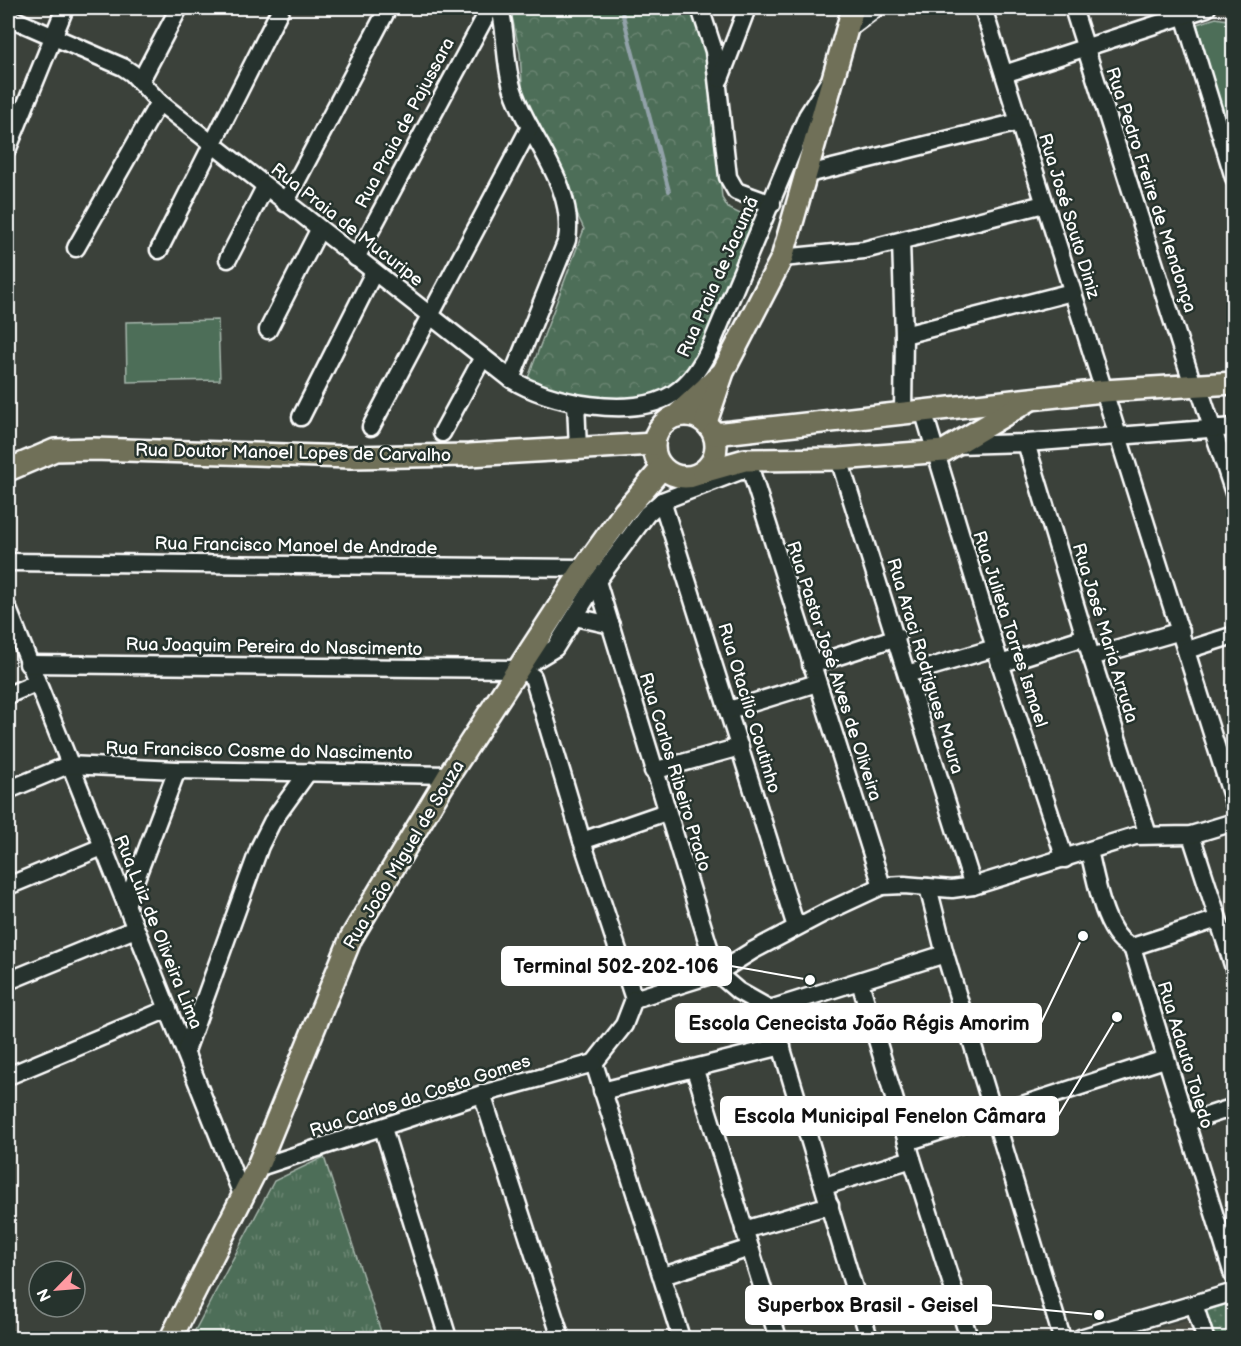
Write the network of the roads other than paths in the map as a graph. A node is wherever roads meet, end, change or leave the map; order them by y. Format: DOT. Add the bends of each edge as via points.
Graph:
graph roads {
  1 [pos="64,8"];
  2 [pos="179,8"];
  3 [pos="281,8"];
  4 [pos="388,8"];
  5 [pos="490,8"];
  6 [pos="500,8"];
  7 [pos="700,8"];
  8 [pos="747,8"];
  9 [pos="853,8"];
  10 [pos="876,8"];
  11 [pos="983,8"];
  12 [pos="1073,8"];
  13 [pos="1207,8"];
  14 [pos="1165,14"];
  15 [pos="1184,15"];
  16 [pos="8,17"];
  17 [pos="844,32"];
  18 [pos="53,36"];
  19 [pos="1084,48"];
  20 [pos="1004,74"];
  21 [pos="830,80"];
  22 [pos="140,82"];
  23 [pos="719,82"];
  24 [pos="159,102"];
  25 [pos="1019,122"];
  26 [pos="530,127"];
  27 [pos="211,143"];
  28 [pos="8,148"];
  29 [pos="804,175"];
  30 [pos="1233,178"];
  31 [pos="265,187"];
  32 [pos="285,202"];
  33 [pos="772,204"];
  34 [pos="1044,204"];
  35 [pos="319,230"];
  36 [pos="901,241"];
  37 [pos="76,248"];
  38 [pos="159,250"];
  39 [pos="356,258"];
  40 [pos="782,258"];
  41 [pos="228,259"];
  42 [pos="374,272"];
  43 [pos="1072,292"];
  44 [pos="429,314"];
  45 [pos="268,330"];
  46 [pos="904,335"];
  47 [pos="483,357"];
  48 [pos="723,372"];
  49 [pos="511,379"];
  50 [pos="1233,383"];
  51 [pos="1196,385"];
  52 [pos="1103,391"];
  53 [pos="1034,398"];
  54 [pos="576,403"];
  55 [pos="913,411"];
  56 [pos="676,416"];
  57 [pos="301,417"];
  58 [pos="371,427"];
  59 [pos="1233,427"];
  60 [pos="710,428"];
  61 [pos="1213,428"];
  62 [pos="442,434"];
  63 [pos="1117,437"];
  64 [pos="1026,443"];
  65 [pos="654,444"];
  66 [pos="957,445"];
  67 [pos="578,449"];
  68 [pos="934,453"];
  69 [pos="771,458"];
  70 [pos="838,459"];
  71 [pos="662,468"];
  72 [pos="750,468"];
  73 [pos="8,470"];
  74 [pos="703,472"];
  75 [pos="1233,493"];
  76 [pos="662,501"];
  77 [pos="8,562"];
  78 [pos="590,575"];
  79 [pos="8,609"];
  80 [pos="575,617"];
  81 [pos="611,625"];
  82 [pos="1181,631"];
  83 [pos="1233,635"];
  84 [pos="897,637"];
  85 [pos="1085,637"];
  86 [pos="1187,650"];
  87 [pos="998,656"];
  88 [pos="1091,657"];
  89 [pos="28,664"];
  90 [pos="811,665"];
  91 [pos="519,669"];
  92 [pos="907,674"];
  93 [pos="36,683"];
  94 [pos="817,683"];
  95 [pos="8,695"];
  96 [pos="729,710"];
  97 [pos="740,747"];
  98 [pos="69,765"];
  99 [pos="177,771"];
  100 [pos="653,771"];
  101 [pos="308,772"];
  102 [pos="449,775"];
  103 [pos="8,790"];
  104 [pos="1233,803"];
  105 [pos="666,812"];
  106 [pos="1233,822"];
  107 [pos="1148,835"];
  108 [pos="1191,835"];
  109 [pos="582,841"];
  110 [pos="102,847"];
  111 [pos="1089,851"];
  112 [pos="1065,859"];
  113 [pos="8,886"];
  114 [pos="882,886"];
  115 [pos="973,886"];
  116 [pos="928,887"];
  117 [pos="126,905"];
  118 [pos="1218,919"];
  119 [pos="796,927"];
  120 [pos="135,929"];
  121 [pos="1230,941"];
  122 [pos="1132,946"];
  123 [pos="945,954"];
  124 [pos="1233,968"];
  125 [pos="717,973"];
  126 [pos="8,981"];
  127 [pos="860,982"];
  128 [pos="634,999"];
  129 [pos="168,1009"];
  130 [pos="770,1009"];
  131 [pos="782,1047"];
  132 [pos="186,1051"];
  133 [pos="1165,1059"];
  134 [pos="594,1063"];
  135 [pos="695,1070"];
  136 [pos="8,1076"];
  137 [pos="602,1092"];
  138 [pos="482,1094"];
  139 [pos="1233,1107"];
  140 [pos="992,1114"];
  141 [pos="1185,1123"];
  142 [pos="383,1128"];
  143 [pos="907,1142"];
  144 [pos="912,1159"];
  145 [pos="257,1168"];
  146 [pos="825,1186"];
  147 [pos="243,1197"];
  148 [pos="830,1205"];
  149 [pos="744,1230"];
  150 [pos="750,1248"];
  151 [pos="663,1276"];
  152 [pos="1233,1278"];
  153 [pos="1233,1292"];
  154 [pos="1194,1304"];
  155 [pos="171,1338"];
  156 [pos="448,1338"];
  157 [pos="561,1338"];
  158 [pos="681,1338"];
  159 [pos="778,1338"];
  160 [pos="869,1338"];
  161 [pos="969,1338"];
  162 [pos="1062,1338"];
  163 [pos="1080,1338"];
  164 [pos="1205,1338"];
  1 -- 18 [label="street"];
  2 -- 22 [label="street"];
  3 -- 27 [label="street"];
  4 -- 32 [label="street"];
  5 -- 39 [label="street, Rua Praia de Pajussara"];
  6 -- 26 [label="street" via="512,86"];
  7 -- 23 [label="street"];
  8 -- 23 [label="street"];
  9 -- 17 [label="main road"];
  10 -- 17 [label="street"];
  11 -- 20 [label="street, Rua José Souto Diniz"];
  12 -- 19 [label="street, Rua Pedro Freire de Mendonça"];
  13 -- 15 [label="street"];
  14 -- 15 [label="street"];
  14 -- 19 [label="street"];
  15 -- 30 [label="street"];
  16 -- 18 [label="street, Rua Praia de Mucuripe"];
  17 -- 21 [label="main road"];
  18 -- 22 [label="street, Rua Praia de Mucuripe" via="123,67"];
  18 -- 28 [label="street"];
  19 -- 20 [label="street"];
  19 -- 51 [label="street, Rua Pedro Freire de Mendonça"];
  20 -- 25 [label="street, Rua José Souto Diniz"];
  21 -- 29 [label="main road"];
  21 -- 33 [label="street, Rua Praia de Jacumã" via="807,116"];
  22 -- 24 [label="street, Rua Praia de Mucuripe"];
  23 -- 33 [label="street" via="728,177 736,191"];
  24 -- 27 [label="street, Rua Praia de Mucuripe"];
  24 -- 37 [label="street"];
  25 -- 29 [label="street"];
  25 -- 34 [label="street, Rua José Souto Diniz"];
  26 -- 44 [label="street"];
  26 -- 49 [label="street" via="553,170 570,224"];
  27 -- 31 [label="street, Rua Praia de Mucuripe"];
  27 -- 38 [label="street"];
  29 -- 40 [label="main road"];
  31 -- 32 [label="street, Rua Praia de Mucuripe"];
  31 -- 41 [label="street"];
  32 -- 35 [label="street, Rua Praia de Mucuripe"];
  33 -- 54 [label="street, Rua Praia de Jacumã" via="710,348 688,382 669,397 648,404"];
  34 -- 36 [label="street"];
  34 -- 43 [label="street, Rua José Souto Diniz"];
  35 -- 39 [label="street, Rua Praia de Mucuripe"];
  35 -- 45 [label="street"];
  36 -- 40 [label="street" via="864,250"];
  36 -- 46 [label="street, Rua Julieta Torres Ismael"];
  39 -- 42 [label="street, Rua Praia de Mucuripe"];
  40 -- 48 [label="main road"];
  42 -- 44 [label="street, Rua Praia de Mucuripe"];
  42 -- 57 [label="street"];
  43 -- 46 [label="street"];
  43 -- 52 [label="street, Rua José Souto Diniz"];
  44 -- 47 [label="street, Rua Praia de Mucuripe"];
  44 -- 58 [label="street"];
  46 -- 55 [label="street, Rua Julieta Torres Ismael"];
  47 -- 49 [label="street, Rua Praia de Mucuripe"];
  47 -- 62 [label="street"];
  48 -- 56 [label="main road"];
  48 -- 60 [label="main road"];
  49 -- 54 [label="street, Rua Praia de Jacumã" via="540,395"];
  50 -- 51 [label="main road"];
  51 -- 52 [label="main road"];
  51 -- 61 [label="street, Rua Pedro Freire de Mendonça"];
  52 -- 53 [label="main road"];
  52 -- 63 [label="street, Rua José Souto Diniz"];
  53 -- 55 [label="main road"];
  53 -- 66 [label="main road"];
  54 -- 67 [label="street"];
  55 -- 60 [label="main road"];
  55 -- 68 [label="street, Rua Julieta Torres Ismael"];
  56 -- 60 [label="main road" via="697,417"];
  56 -- 65 [label="main road" via="659,428"];
  59 -- 61 [label="street"];
  60 -- 74 [label="main road" via="715,455"];
  61 -- 63 [label="street"];
  61 -- 75 [label="street, Rua Pedro Freire de Mendonça"];
  63 -- 64 [label="street"];
  63 -- 82 [label="street, Rua José Souto Diniz"];
  64 -- 66 [label="street"];
  64 -- 85 [label="street, Rua José Maria Arruda"];
  65 -- 67 [label="main road, Rua Doutor Manoel Lopes de Carvalho"];
  65 -- 71 [label="main road"];
  66 -- 68 [label="main road"];
  67 -- 73 [label="main road, Rua Doutor Manoel Lopes de Carvalho" via="469,456 350,457 55,450"];
  68 -- 70 [label="main road"];
  68 -- 87 [label="street, Rua Julieta Torres Ismael"];
  69 -- 70 [label="main road"];
  69 -- 72 [label="street"];
  69 -- 74 [label="main road"];
  70 -- 84 [label="street, Rua Araci Rodrigues Moura"];
  71 -- 74 [label="main road" via="686,477"];
  71 -- 78 [label="main road, Rua João Miguel de Souza" via="625,511"];
  72 -- 76 [label="street"];
  72 -- 90 [label="street, Rua Pastor José Alves de Oliveira"];
  76 -- 78 [label="street"];
  76 -- 96 [label="street, Rua Otacílio Coutinho"];
  77 -- 78 [label="street, Rua Francisco Manoel de Andrade"];
  78 -- 80 [label="street"];
  78 -- 81 [label="street, Rua Carlos Ribeiro Prado"];
  78 -- 91 [label="main road, Rua João Miguel de Souza"];
  79 -- 89 [label="street, Rua Luiz de Oliveira Lima"];
  80 -- 81 [label="street"];
  80 -- 91 [label="street" via="555,648"];
  81 -- 100 [label="street, Rua Carlos Ribeiro Prado"];
  82 -- 86 [label="street, Rua José Souto Diniz"];
  82 -- 88 [label="street"];
  83 -- 86 [label="street"];
  84 -- 90 [label="street"];
  84 -- 92 [label="street, Rua Araci Rodrigues Moura"];
  85 -- 87 [label="street"];
  85 -- 88 [label="street, Rua José Maria Arruda"];
  86 -- 104 [label="street, Rua José Souto Diniz"];
  87 -- 92 [label="street"];
  87 -- 112 [label="street, Rua Julieta Torres Ismael"];
  88 -- 107 [label="street, Rua José Maria Arruda"];
  89 -- 91 [label="street, Rua Joaquim Pereira do Nascimento"];
  89 -- 93 [label="street, Rua Luiz de Oliveira Lima"];
  90 -- 94 [label="street, Rua Pastor José Alves de Oliveira"];
  91 -- 102 [label="main road, Rua João Miguel de Souza"];
  91 -- 109 [label="street" via="533,677"];
  92 -- 115 [label="street, Rua Araci Rodrigues Moura"];
  93 -- 95 [label="street"];
  93 -- 98 [label="street, Rua Luiz de Oliveira Lima"];
  94 -- 96 [label="street"];
  94 -- 114 [label="street, Rua Pastor José Alves de Oliveira"];
  96 -- 97 [label="street, Rua Otacílio Coutinho"];
  97 -- 100 [label="street"];
  97 -- 119 [label="street, Rua Otacílio Coutinho"];
  98 -- 99 [label="street, Rua Francisco Cosme do Nascimento"];
  98 -- 103 [label="street"];
  98 -- 110 [label="street, Rua Luiz de Oliveira Lima"];
  99 -- 101 [label="street, Rua Francisco Cosme do Nascimento"];
  99 -- 117 [label="street"];
  100 -- 105 [label="street, Rua Carlos Ribeiro Prado"];
  101 -- 102 [label="street, Rua Francisco Cosme do Nascimento"];
  101 -- 132 [label="street" via="260,846"];
  102 -- 145 [label="main road, Rua João Miguel de Souza" via="351,938"];
  105 -- 109 [label="street"];
  105 -- 125 [label="street, Rua Carlos Ribeiro Prado"];
  106 -- 108 [label="street"];
  107 -- 108 [label="street"];
  107 -- 111 [label="street"];
  108 -- 118 [label="street"];
  109 -- 128 [label="street"];
  110 -- 113 [label="street"];
  110 -- 117 [label="street, Rua Luiz de Oliveira Lima"];
  111 -- 112 [label="street"];
  111 -- 122 [label="street" via="1111,930 1119,940"];
  112 -- 115 [label="street"];
  114 -- 116 [label="street"];
  114 -- 119 [label="street"];
  115 -- 116 [label="street"];
  116 -- 123 [label="street"];
  117 -- 120 [label="street, Rua Luiz de Oliveira Lima"];
  118 -- 121 [label="street"];
  118 -- 122 [label="street"];
  119 -- 125 [label="street"];
  120 -- 126 [label="street"];
  120 -- 129 [label="street, Rua Luiz de Oliveira Lima"];
  121 -- 124 [label="street"];
  122 -- 133 [label="street, Rua Adauto Toledo"];
  123 -- 127 [label="street"];
  123 -- 140 [label="street"];
  125 -- 128 [label="street"];
  125 -- 130 [label="street" via="738,991"];
  127 -- 130 [label="street"];
  127 -- 143 [label="street"];
  128 -- 134 [label="street" via="624,1025"];
  129 -- 132 [label="street, Rua Luiz de Oliveira Lima"];
  129 -- 136 [label="street"];
  130 -- 131 [label="street"];
  131 -- 135 [label="street"];
  131 -- 146 [label="street"];
  132 -- 147 [label="street, Rua Luiz de Oliveira Lima"];
  133 -- 140 [label="street"];
  133 -- 141 [label="street, Rua Adauto Toledo"];
  134 -- 137 [label="street"];
  134 -- 138 [label="street, Rua Carlos da Costa Gomes"];
  135 -- 137 [label="street"];
  135 -- 149 [label="street"];
  137 -- 151 [label="street"];
  138 -- 142 [label="street, Rua Carlos da Costa Gomes"];
  138 -- 157 [label="street"];
  139 -- 141 [label="street"];
  140 -- 143 [label="street"];
  140 -- 162 [label="street"];
  141 -- 152 [label="street, Rua Adauto Toledo"];
  142 -- 145 [label="street, Rua Carlos da Costa Gomes"];
  142 -- 156 [label="street"];
  143 -- 144 [label="street"];
  144 -- 146 [label="street"];
  144 -- 161 [label="street"];
  145 -- 147 [label="main road, Rua João Miguel de Souza"];
  146 -- 148 [label="street"];
  147 -- 155 [label="main road, Rua João Miguel de Souza"];
  148 -- 149 [label="street"];
  148 -- 160 [label="street"];
  149 -- 150 [label="street"];
  150 -- 151 [label="street"];
  150 -- 159 [label="street"];
  151 -- 158 [label="street"];
  153 -- 154 [label="street"];
  154 -- 163 [label="street"];
  154 -- 164 [label="street"];
}
